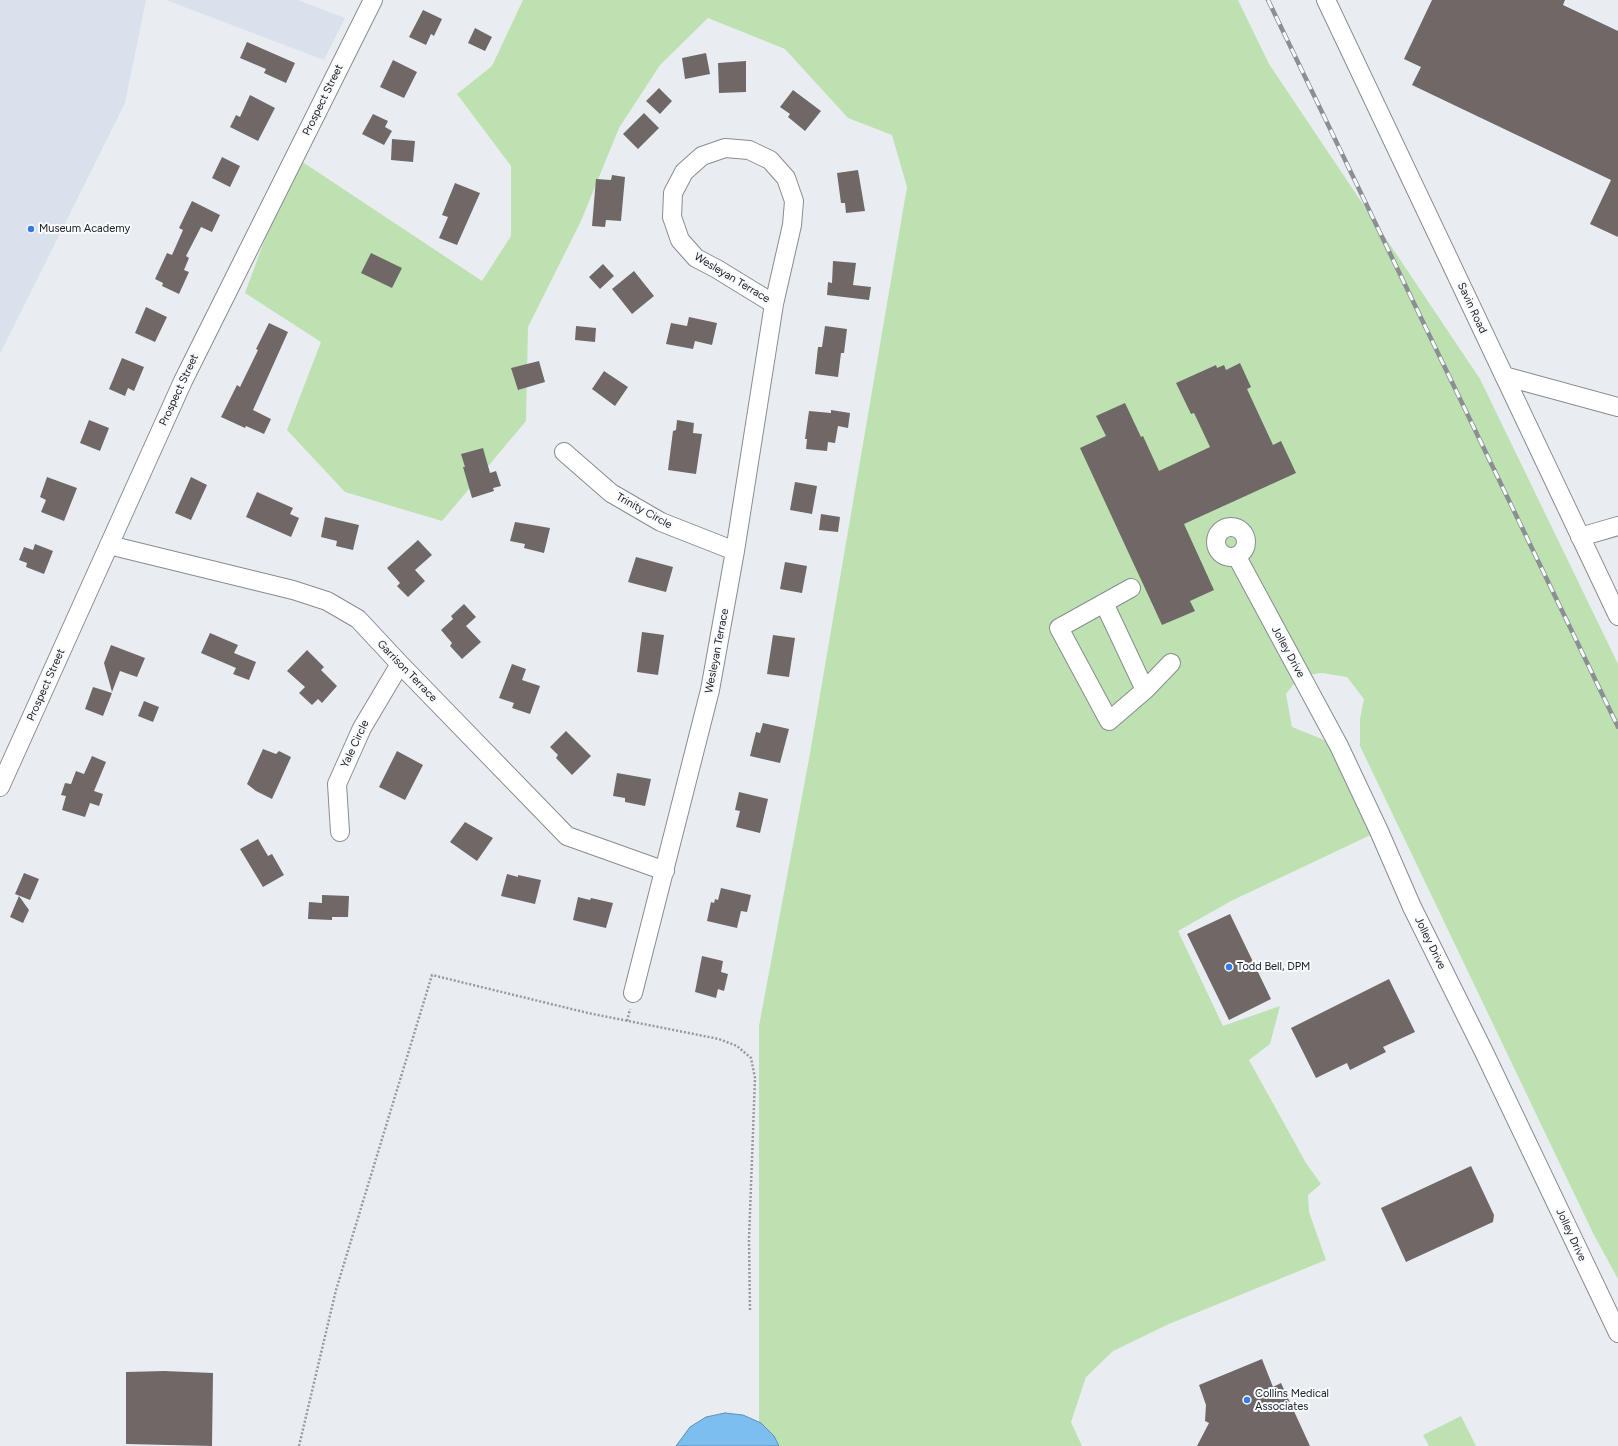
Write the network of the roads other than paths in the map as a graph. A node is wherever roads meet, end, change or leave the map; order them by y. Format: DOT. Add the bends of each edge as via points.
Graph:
graph roads {
  1 [pos="373,0"];
  2 [pos="1326,0"];
  3 [pos="774,304"];
  4 [pos="1504,376"];
  5 [pos="1618,407"];
  6 [pos="564,452"];
  7 [pos="1618,526"];
  8 [pos="1580,537"];
  9 [pos="109,545"];
  10 [pos="735,551"];
  11 [pos="1237,556"];
  12 [pos="1131,588"];
  13 [pos="1104,603"];
  14 [pos="1618,616"];
  15 [pos="1171,663"];
  16 [pos="400,664"];
  17 [pos="1145,690"];
  18 [pos="0,787"];
  19 [pos="340,832"];
  20 [pos="665,871"];
  21 [pos="633,993"];
  22 [pos="1618,1333"];
  1 -- 9 [label="street, Prospect Street" via="210,323"];
  2 -- 4 [label="street, Savin Road"];
  3 -- 3 [label="street, Wesleyan Terrace" via="792,225 794,201 786,178 770,160 749,150 725,148 702,156 684,172 673,194 672,217 680,240 696,258 717,268"];
  3 -- 10 [label="street, Wesleyan Terrace"];
  4 -- 5 [label="street"];
  4 -- 8 [label="street, Savin Road"];
  6 -- 10 [label="street, Trinity Circle" via="612,492 661,522"];
  7 -- 8 [label="street"];
  8 -- 14 [label="street, Savin Road"];
  9 -- 16 [label="street, Garrison Terrace" via="293,590 327,601 358,618"];
  9 -- 18 [label="street, Prospect Street"];
  10 -- 20 [label="street, Wesleyan Terrace" via="710,690"];
  11 -- 22 [label="street, Jolley Drive" via="1339,746 1412,907"];
  12 -- 13 [label="street"];
  13 -- 17 [label="street"];
  13 -- 17 [label="street" via="1059,628 1109,721"];
  15 -- 17 [label="street"];
  16 -- 19 [label="street, Yale Circle" via="362,728 337,784"];
  16 -- 20 [label="street, Garrison Terrace" via="567,836"];
  20 -- 21 [label="street, Wesleyan Terrace"];
}
